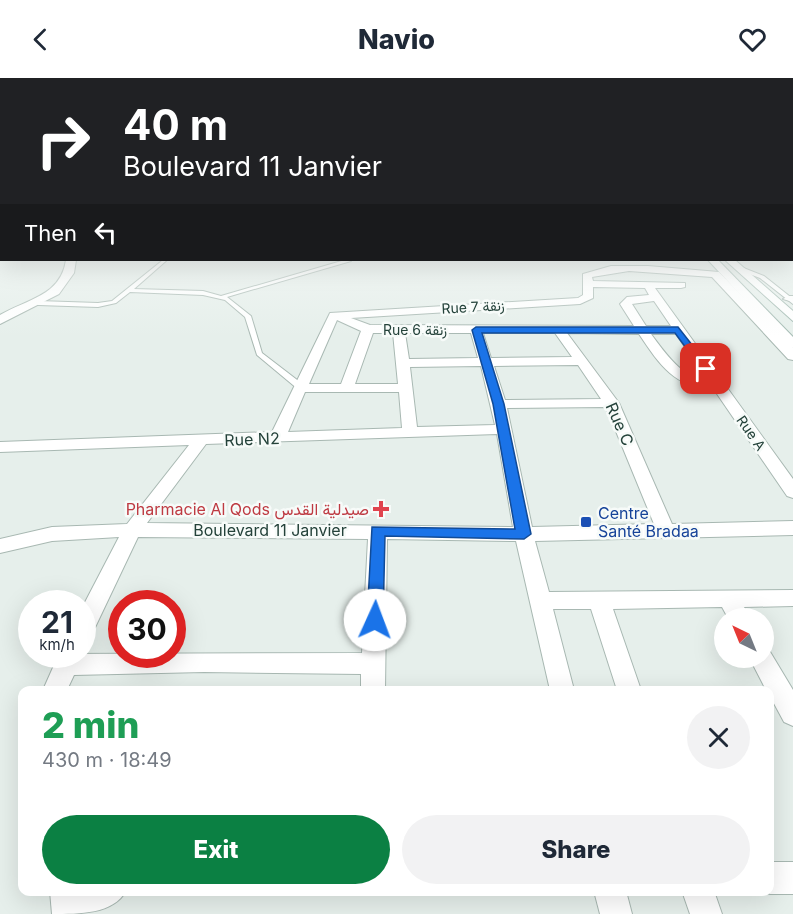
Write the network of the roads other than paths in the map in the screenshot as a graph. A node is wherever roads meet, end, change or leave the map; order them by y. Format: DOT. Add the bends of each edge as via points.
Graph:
graph roads {
  1 [pos="71,261"];
  2 [pos="164,261"];
  3 [pos="346,261"];
  4 [pos="723,268"];
  5 [pos="741,269"];
  6 [pos="587,280"];
  7 [pos="648,285"];
  8 [pos="681,285"];
  9 [pos="128,290"];
  10 [pos="223,297"];
  11 [pos="656,298"];
  12 [pos="792,300"];
  13 [pos="38,303"];
  14 [pos="334,315"];
  15 [pos="793,317"];
  16 [pos="1,318"];
  17 [pos="368,329"];
  18 [pos="558,329"];
  19 [pos="640,329"];
  20 [pos="399,330"];
  21 [pos="476,330"];
  22 [pos="678,330"];
  23 [pos="775,332"];
  24 [pos="793,344"];
  25 [pos="793,356"];
  26 [pos="486,360"];
  27 [pos="583,361"];
  28 [pos="403,363"];
  29 [pos="302,388"];
  30 [pos="406,388"];
  31 [pos="720,388"];
  32 [pos="346,389"];
  33 [pos="612,403"];
  34 [pos="499,404"];
  35 [pos="504,429"];
  36 [pos="410,431"];
  37 [pos="277,438"];
  38 [pos="201,440"];
  39 [pos="0,447"];
  40 [pos="793,492"];
  41 [pos="793,528"];
  42 [pos="665,529"];
  43 [pos="132,530"];
  44 [pos="378,531"];
  45 [pos="524,534"];
  46 [pos="0,546"];
  47 [pos="793,598"];
  48 [pos="599,600"];
  49 [pos="541,601"];
  50 [pos="96,603"];
  51 [pos="719,608"];
  52 [pos="739,608"];
  53 [pos="96,660"];
  54 [pos="374,664"];
  55 [pos="65,668"];
  56 [pos="767,668"];
  57 [pos="57,686"];
  58 [pos="373,686"];
  59 [pos="561,686"];
  60 [pos="628,686"];
  61 [pos="793,714"];
  62 [pos="774,878"];
  63 [pos="793,878"];
  64 [pos="66,896"];
  65 [pos="103,896"];
  66 [pos="611,896"];
  67 [pos="700,896"];
  68 [pos="68,914"];
  69 [pos="77,914"];
  70 [pos="616,914"];
  71 [pos="706,914"];
  1 -- 13 [label="street" via="65,281"];
  2 -- 9 [label="lane"];
  3 -- 10 [label="lane"];
  4 -- 5 [label="street"];
  4 -- 6 [label="street" via="621,269 594,272"];
  4 -- 23 [label="street"];
  5 -- 12 [label="lane" via="762,277"];
  5 -- 15 [label="street"];
  6 -- 7 [label="street"];
  6 -- 14 [label="street, Rue 7 زنقة" via="589,296 580,301"];
  7 -- 8 [label="street"];
  7 -- 11 [label="street, Rue A"];
  9 -- 10 [label="lane" via="186,291"];
  9 -- 13 [label="lane" via="107,304"];
  10 -- 29 [label="lane" via="248,316 260,354"];
  11 -- 19 [label="street" via="627,301"];
  11 -- 22 [label="street, Rue A"];
  13 -- 16 [label="street"];
  14 -- 17 [label="street"];
  14 -- 29 [label="street"];
  17 -- 20 [label="street, Rue 6 زنقة"];
  17 -- 32 [label="street"];
  18 -- 19 [label="street, Rue 6 زنقة"];
  18 -- 21 [label="street, Rue 6 زنقة"];
  18 -- 27 [label="street, Rue C"];
  19 -- 22 [label="street, Rue 6 زنقة"];
  19 -- 31 [label="street" via="679,376"];
  20 -- 21 [label="street, Rue 6 زنقة"];
  20 -- 28 [label="street"];
  21 -- 26 [label="street"];
  22 -- 31 [label="street, Rue A"];
  23 -- 24 [label="street"];
  23 -- 25 [label="street"];
  26 -- 27 [label="street"];
  26 -- 28 [label="street"];
  26 -- 34 [label="street"];
  27 -- 33 [label="street, Rue C"];
  28 -- 30 [label="street"];
  29 -- 32 [label="street"];
  29 -- 37 [label="street"];
  30 -- 32 [label="street"];
  30 -- 36 [label="street"];
  31 -- 40 [label="street, Rue A"];
  33 -- 34 [label="street"];
  33 -- 42 [label="street, Rue C"];
  34 -- 35 [label="street"];
  35 -- 36 [label="street, Rue N2"];
  35 -- 45 [label="street"];
  36 -- 37 [label="street, Rue N2"];
  37 -- 38 [label="street, Rue N2"];
  38 -- 39 [label="street, Rue N2"];
  38 -- 43 [label="street"];
  41 -- 42 [label="street, Boulevard 11 Janvier"];
  42 -- 45 [label="street, Boulevard 11 Janvier"];
  43 -- 44 [label="street, Boulevard 11 Janvier"];
  43 -- 46 [label="street, Boulevard 11 Janvier" via="52,534"];
  43 -- 50 [label="street"];
  44 -- 45 [label="street, Boulevard 11 Janvier"];
  44 -- 54 [label="street"];
  45 -- 49 [label="street"];
  47 -- 52 [label="street"];
  48 -- 49 [label="street"];
  48 -- 51 [label="street"];
  48 -- 60 [label="street"];
  49 -- 59 [label="street"];
  53 -- 54 [label="street"];
  54 -- 58 [label="street"];
  55 -- 57 [label="street"];
  56 -- 61 [label="street"];
  62 -- 63 [label="street"];
  64 -- 68 [label="street"];
  65 -- 69 [label="street"];
  66 -- 70 [label="street"];
  67 -- 71 [label="street"];
}
